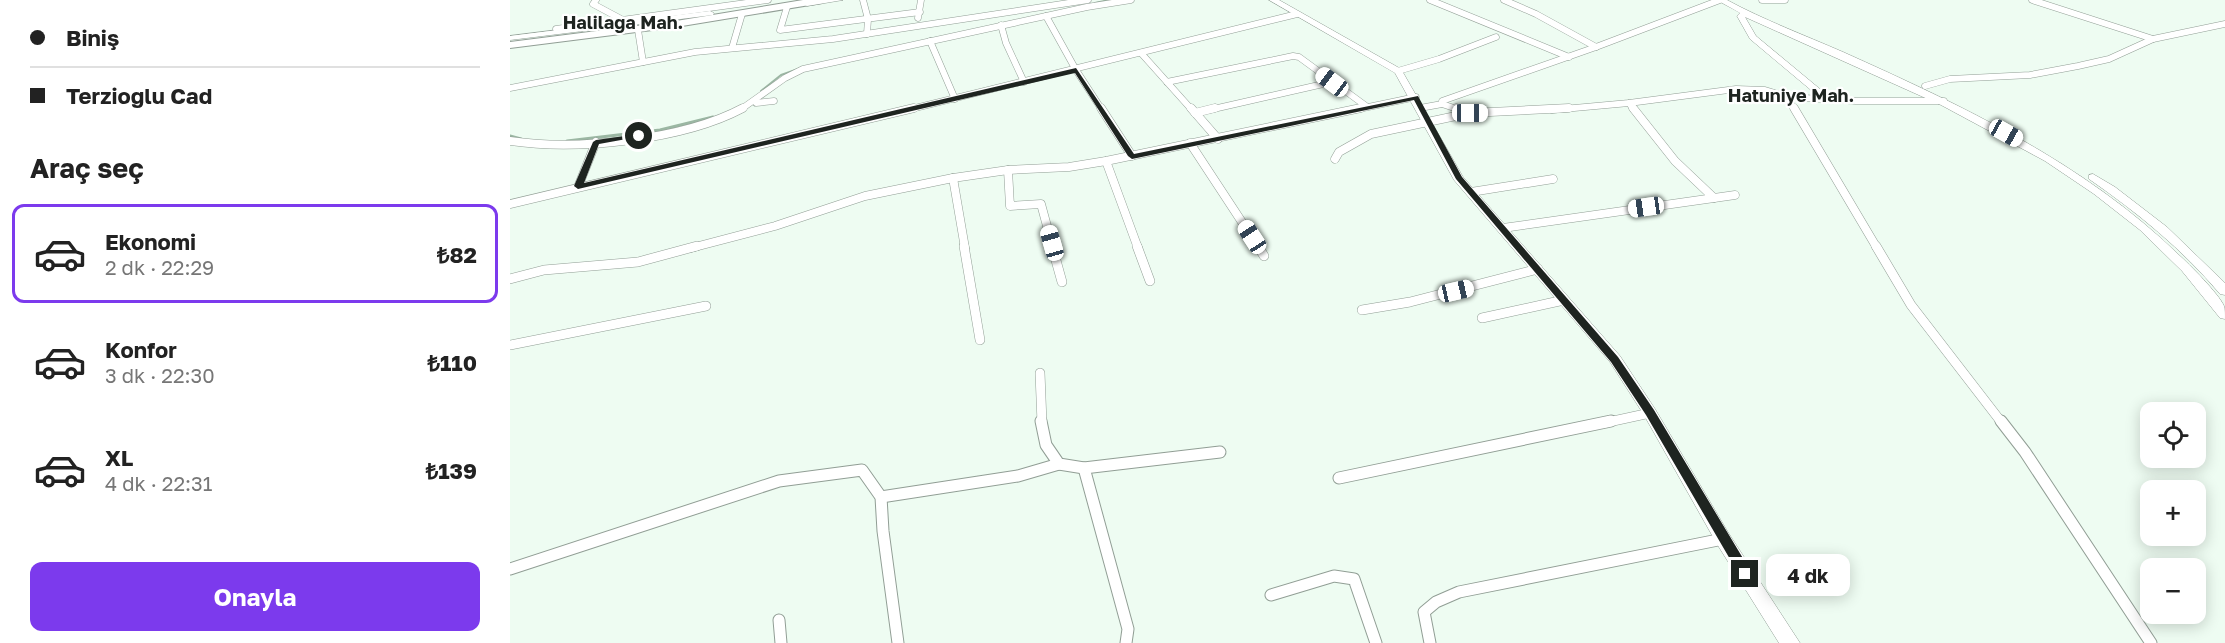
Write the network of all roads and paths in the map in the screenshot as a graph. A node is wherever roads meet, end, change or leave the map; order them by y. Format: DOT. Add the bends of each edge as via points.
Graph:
graph roads {
  1 [pos="596,0"];
  2 [pos="768,0"];
  3 [pos="822,0"];
  4 [pos="840,0"];
  5 [pos="863,0"];
  6 [pos="921,0"];
  7 [pos="1088,0"];
  8 [pos="1131,0"];
  9 [pos="1273,0"];
  10 [pos="1430,0"];
  11 [pos="1504,0"];
  12 [pos="1720,0"];
  13 [pos="1733,0"];
  14 [pos="1762,0"];
  15 [pos="1785,0"];
  16 [pos="2032,0"];
  17 [pos="791,3"];
  18 [pos="920,12"];
  19 [pos="1750,12"];
  20 [pos="710,13"];
  21 [pos="742,14"];
  22 [pos="1297,14"];
  23 [pos="1046,16"];
  24 [pos="868,19"];
  25 [pos="626,22"];
  26 [pos="676,24"];
  27 [pos="2225,24"];
  28 [pos="1001,25"];
  29 [pos="916,26"];
  30 [pos="556,29"];
  31 [pos="638,30"];
  32 [pos="867,34"];
  33 [pos="1496,37"];
  34 [pos="2153,39"];
  35 [pos="930,41"];
  36 [pos="510,43"];
  37 [pos="1596,47"];
  38 [pos="732,48"];
  39 [pos="1141,53"];
  40 [pos="1569,57"];
  41 [pos="643,62"];
  42 [pos="1076,70"];
  43 [pos="1398,71"];
  44 [pos="1024,82"];
  45 [pos="1167,82"];
  46 [pos="1332,82"];
  47 [pos="1925,86"];
  48 [pos="510,88"];
  49 [pos="1786,97"];
  50 [pos="955,99"];
  51 [pos="1827,99"];
  52 [pos="774,101"];
  53 [pos="1944,101"];
  54 [pos="755,103"];
  55 [pos="1418,103"];
  56 [pos="1629,103"];
  57 [pos="1442,104"];
  58 [pos="1366,106"];
  59 [pos="1195,113"];
  60 [pos="1470,113"];
  61 [pos="1427,121"];
  62 [pos="1218,139"];
  63 [pos="510,141"];
  64 [pos="596,142"];
  65 [pos="1190,143"];
  66 [pos="1132,156"];
  67 [pos="1335,159"];
  68 [pos="1106,161"];
  69 [pos="1008,170"];
  70 [pos="953,178"];
  71 [pos="1553,179"];
  72 [pos="578,186"];
  73 [pos="1471,192"];
  74 [pos="1735,195"];
  75 [pos="1714,198"];
  76 [pos="510,204"];
  77 [pos="1503,228"];
  78 [pos="1264,256"];
  79 [pos="1538,270"];
  80 [pos="510,279"];
  81 [pos="1150,281"];
  82 [pos="1062,282"];
  83 [pos="2225,291"];
  84 [pos="1564,300"];
  85 [pos="706,306"];
  86 [pos="1362,310"];
  87 [pos="2225,315"];
  88 [pos="1482,318"];
  89 [pos="980,340"];
  90 [pos="510,345"];
  91 [pos="1040,374"];
  92 [pos="1650,413"];
  93 [pos="1220,452"];
  94 [pos="1059,464"];
  95 [pos="1084,468"];
  96 [pos="1339,478"];
  97 [pos="881,497"];
  98 [pos="1723,539"];
  99 [pos="510,569"];
  100 [pos="1271,595"];
  101 [pos="779,620"];
  102 [pos="781,643"];
  103 [pos="898,643"];
  104 [pos="1126,643"];
  105 [pos="1376,643"];
  106 [pos="1430,643"];
  107 [pos="1790,643"];
  108 [pos="2151,643"];
  1 -- 25 [label="street" via="593,4"];
  2 -- 25 [label="street"];
  3 -- 17 [label="highway"];
  4 -- 17 [label="street"];
  5 -- 24 [label="street"];
  6 -- 18 [label="street"];
  7 -- 29 [label="street"];
  8 -- 23 [label="street"];
  9 -- 22 [label="street"];
  10 -- 40 [label="street"];
  11 -- 37 [label="street"];
  12 -- 19 [label="street"];
  12 -- 37 [label="street"];
  13 -- 19 [label="street"];
  14 -- 15 [label="street"];
  16 -- 34 [label="street"];
  17 -- 20 [label="highway"];
  17 -- 21 [label="highway"];
  17 -- 24 [label="street" via="780,30"];
  18 -- 24 [label="street"];
  18 -- 29 [label="street"];
  19 -- 47 [label="street"];
  19 -- 51 [label="street" via="1741,16 1753,37"];
  19 -- 53 [label="street"];
  20 -- 25 [label="street"];
  20 -- 36 [label="highway"];
  21 -- 26 [label="highway"];
  21 -- 38 [label="street"];
  22 -- 39 [label="street"];
  22 -- 43 [label="street"];
  23 -- 28 [label="street"];
  23 -- 42 [label="street"];
  24 -- 32 [label="street"];
  25 -- 30 [label="street"];
  25 -- 36 [label="street"];
  26 -- 31 [label="street"];
  26 -- 36 [label="highway"];
  27 -- 34 [label="street"];
  28 -- 35 [label="street"];
  28 -- 44 [label="street"];
  29 -- 32 [label="street"];
  31 -- 36 [label="street"];
  31 -- 41 [label="street"];
  32 -- 38 [label="street"];
  33 -- 43 [label="street"];
  34 -- 47 [label="street" via="2109,59 2078,66 2030,75 1950,79"];
  35 -- 50 [label="street"];
  35 -- 54 [label="street" via="788,74"];
  37 -- 40 [label="street"];
  38 -- 41 [label="street"];
  39 -- 42 [label="street"];
  39 -- 45 [label="street"];
  40 -- 57 [label="street"];
  41 -- 48 [label="street"];
  42 -- 44 [label="street"];
  42 -- 66 [label="street"];
  43 -- 55 [label="street"];
  44 -- 50 [label="street"];
  45 -- 46 [label="street" via="1293,56"];
  45 -- 59 [label="street"];
  46 -- 58 [label="street"];
  46 -- 59 [label="street"];
  47 -- 83 [label="street" via="2013,129 2095,178 2188,252"];
  49 -- 51 [label="street"];
  49 -- 56 [label="street" via="1765,90 1736,89"];
  49 -- 108 [label="street" via="1911,305 2025,452"];
  50 -- 72 [label="street"];
  51 -- 53 [label="street"];
  52 -- 54 [label="street"];
  53 -- 87 [label="street" via="2021,141 2114,203 2168,250"];
  54 -- 64 [label="street" via="680,129"];
  55 -- 57 [label="street"];
  55 -- 58 [label="street"];
  55 -- 61 [label="street"];
  56 -- 60 [label="street"];
  56 -- 75 [label="street" via="1675,161"];
  57 -- 60 [label="street"];
  58 -- 62 [label="street"];
  59 -- 62 [label="street"];
  60 -- 61 [label="street"];
  61 -- 67 [label="street" via="1371,134 1339,152"];
  61 -- 73 [label="street" via="1458,178"];
  62 -- 65 [label="street"];
  63 -- 64 [label="street" via="526,145"];
  64 -- 72 [label="street"];
  65 -- 66 [label="street"];
  65 -- 78 [label="street"];
  66 -- 68 [label="street"];
  68 -- 69 [label="street"];
  68 -- 81 [label="street"];
  69 -- 70 [label="street"];
  69 -- 82 [label="street" via="1010,206 1041,204"];
  70 -- 80 [label="street" via="865,196 775,226 638,262 544,270"];
  70 -- 89 [label="street"];
  71 -- 73 [label="street"];
  72 -- 76 [label="street"];
  73 -- 77 [label="street"];
  74 -- 75 [label="street"];
  75 -- 77 [label="street"];
  77 -- 79 [label="street"];
  79 -- 84 [label="street"];
  79 -- 86 [label="street"];
  84 -- 88 [label="street"];
  84 -- 92 [label="street" via="1615,359"];
  85 -- 90 [label="street"];
  91 -- 94 [label="street" via="1040,415 1046,445"];
  92 -- 96 [label="street"];
  92 -- 98 [label="street"];
  93 -- 95 [label="street"];
  94 -- 95 [label="street"];
  94 -- 97 [label="street" via="1018,476"];
  95 -- 104 [label="street" via="1128,629"];
  97 -- 99 [label="street" via="862,470 779,481"];
  97 -- 103 [label="street"];
  98 -- 106 [label="street" via="1459,592 1424,612"];
  98 -- 107 [label="street"];
  100 -- 105 [label="street" via="1334,576 1354,579"];
  101 -- 102 [label="street"];
}
